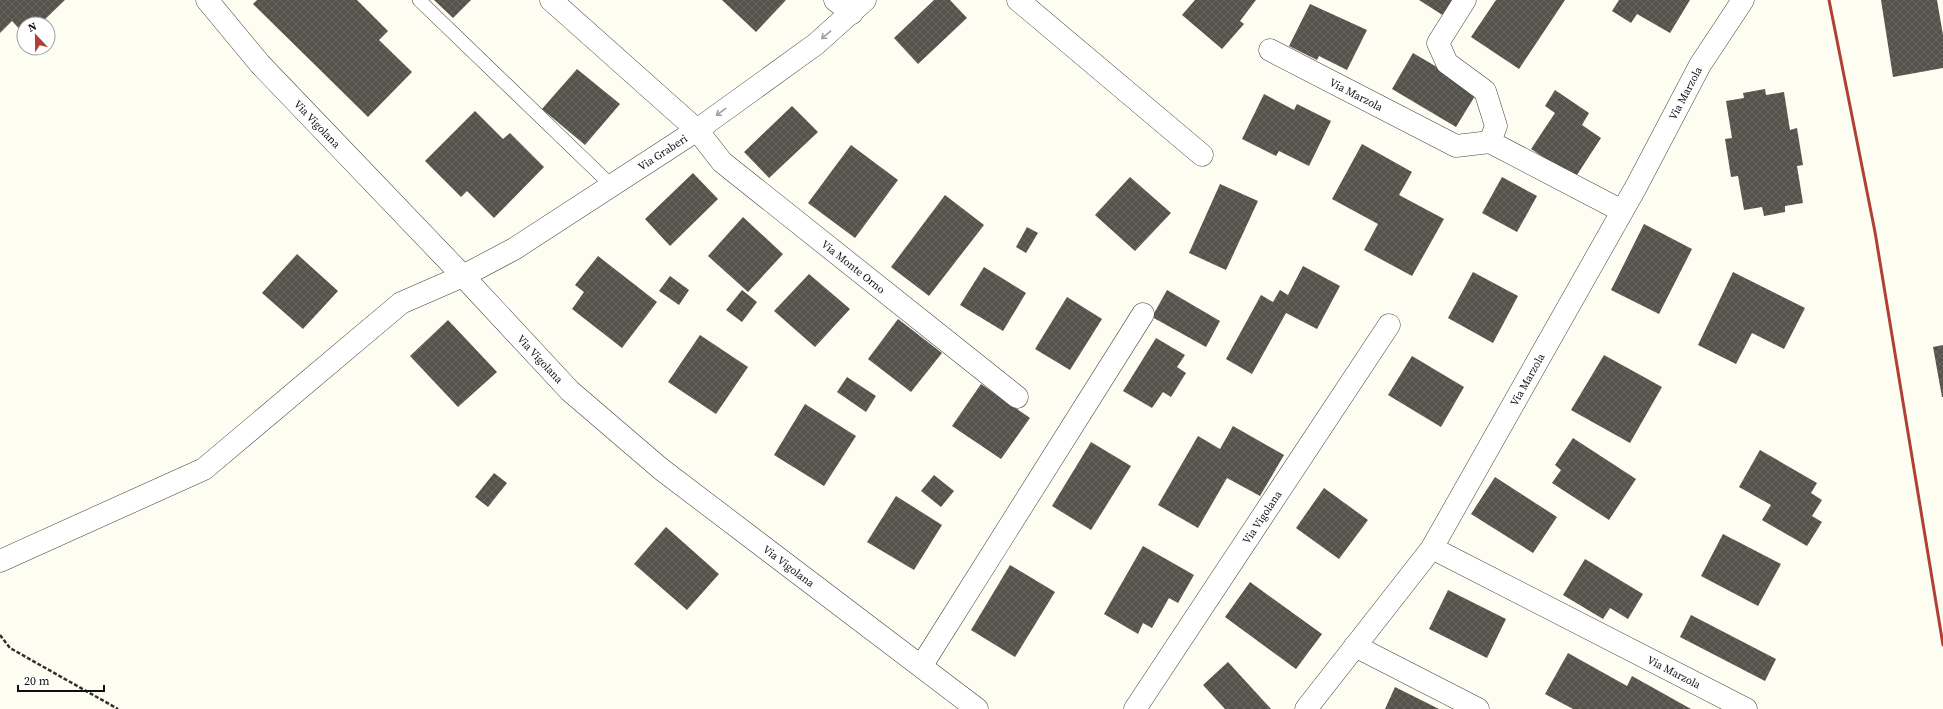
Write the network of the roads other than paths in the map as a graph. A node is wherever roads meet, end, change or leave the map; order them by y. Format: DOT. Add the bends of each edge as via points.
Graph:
graph roads {
  1 [pos="207,0"];
  2 [pos="419,0"];
  3 [pos="551,0"];
  4 [pos="835,0"];
  5 [pos="1018,0"];
  6 [pos="1465,0"];
  7 [pos="1743,0"];
  8 [pos="859,7"];
  9 [pos="1270,50"];
  10 [pos="696,130"];
  11 [pos="1490,142"];
  12 [pos="1202,155"];
  13 [pos="612,185"];
  14 [pos="1622,211"];
  15 [pos="463,276"];
  16 [pos="1143,314"];
  17 [pos="1389,325"];
  18 [pos="1017,397"];
  19 [pos="1432,548"];
  20 [pos="0,561"];
  21 [pos="1355,646"];
  22 [pos="922,665"];
  23 [pos="978,709"];
  24 [pos="1135,709"];
  25 [pos="1306,709"];
  26 [pos="1478,709"];
  27 [pos="1746,709"];
  1 -- 15 [label="street, Via Vigolana" via="260,64"];
  2 -- 13 [label="lane"];
  3 -- 10 [label="street, Via Monte Orno"];
  4 -- 8 [label="street, Via Graberi"];
  5 -- 12 [label="street"];
  6 -- 11 [label="street" via="1438,43 1447,63 1485,90 1496,126"];
  7 -- 14 [label="street, Via Marzola" via="1700,65"];
  8 -- 10 [label="street, Via Graberi, one-way" via="816,44"];
  9 -- 11 [label="street, Via Marzola" via="1456,146"];
  10 -- 13 [label="street, Via Graberi"];
  10 -- 18 [label="street, Via Monte Orno" via="722,162"];
  11 -- 14 [label="street"];
  13 -- 15 [label="street, Via Graberi" via="514,249"];
  14 -- 19 [label="street, Via Marzola"];
  15 -- 20 [label="street, Via Graberi" via="401,303 204,469"];
  15 -- 22 [label="street, Via Vigolana" via="570,391 661,469"];
  16 -- 22 [label="street"];
  17 -- 24 [label="street, Via Vigolana"];
  19 -- 21 [label="street, Via Marzola"];
  19 -- 27 [label="street, Via Marzola"];
  21 -- 25 [label="street, Via Marzola"];
  21 -- 26 [label="street"];
  22 -- 23 [label="street, Via Vigolana"];
}
